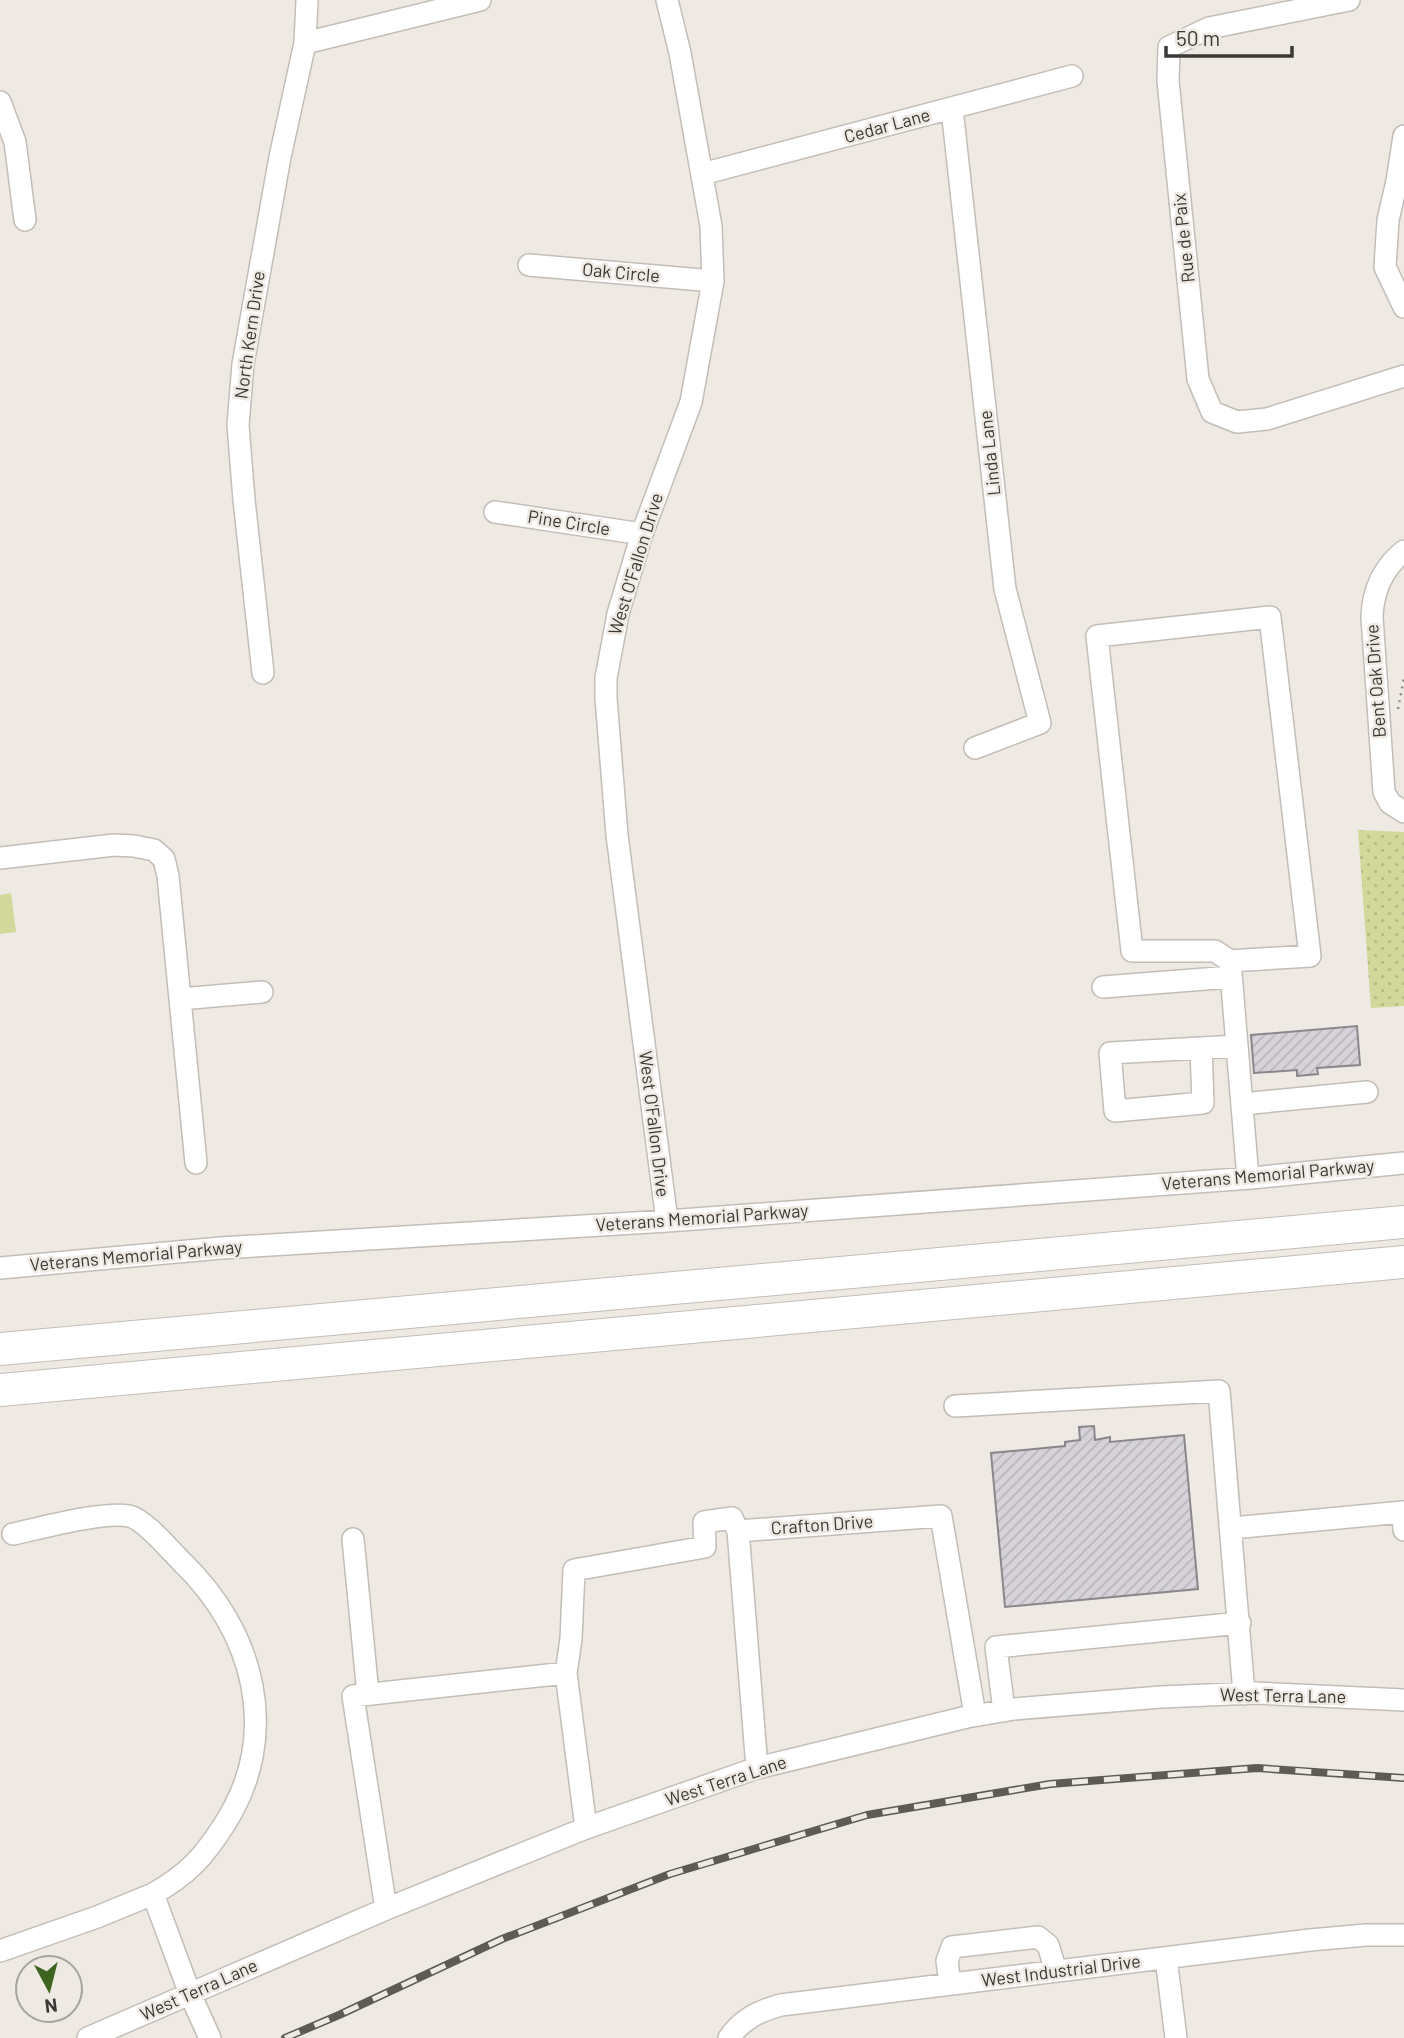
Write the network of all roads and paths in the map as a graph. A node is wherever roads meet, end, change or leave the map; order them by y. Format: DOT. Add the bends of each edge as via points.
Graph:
graph roads {
  1 [pos="307,0"];
  2 [pos="480,0"];
  3 [pos="667,0"];
  4 [pos="1349,0"];
  5 [pos="305,43"];
  6 [pos="1072,76"];
  7 [pos="0,102"];
  8 [pos="952,109"];
  9 [pos="1404,136"];
  10 [pos="702,174"];
  11 [pos="1401,181"];
  12 [pos="24,220"];
  13 [pos="529,265"];
  14 [pos="713,281"];
  15 [pos="1404,307"];
  16 [pos="1404,376"];
  17 [pos="495,512"];
  18 [pos="642,534"];
  19 [pos="1404,551"];
  20 [pos="263,673"];
  21 [pos="975,748"];
  22 [pos="1404,812"];
  23 [pos="0,858"];
  24 [pos="1231,969"];
  25 [pos="1103,987"];
  26 [pos="262,992"];
  27 [pos="180,999"];
  28 [pos="1237,1046"];
  29 [pos="1201,1048"];
  30 [pos="1367,1092"];
  31 [pos="1241,1104"];
  32 [pos="196,1163"];
  33 [pos="1404,1163"];
  34 [pos="1248,1178"];
  35 [pos="667,1221"];
  36 [pos="1404,1222"];
  37 [pos="1404,1262"];
  38 [pos="0,1268"];
  39 [pos="0,1349"];
  40 [pos="0,1390"];
  41 [pos="955,1406"];
  42 [pos="1232,1528"];
  43 [pos="1404,1530"];
  44 [pos="738,1531"];
  45 [pos="13,1534"];
  46 [pos="353,1539"];
  47 [pos="1240,1623"];
  48 [pos="566,1673"];
  49 [pos="1244,1693"];
  50 [pos="368,1694"];
  51 [pos="1404,1700"];
  52 [pos="1004,1711"];
  53 [pos="975,1715"];
  54 [pos="757,1768"];
  55 [pos="586,1828"];
  56 [pos="153,1895"];
  57 [pos="386,1909"];
  58 [pos="1404,1935"];
  59 [pos="0,1951"];
  60 [pos="1166,1958"];
  61 [pos="1056,1971"];
  62 [pos="950,1984"];
  63 [pos="190,1994"];
  64 [pos="88,2038"];
  65 [pos="210,2038"];
  66 [pos="729,2038"];
  67 [pos="1176,2038"];
  1 -- 5 [label="street, North Kern Drive"];
  2 -- 5 [label="street"];
  3 -- 10 [label="street, West O'Fallon Drive"];
  4 -- 16 [label="street, Rue de Paix" via="1209,28 1169,47 1168,81 1198,379 1212,412 1237,422 1267,419"];
  5 -- 20 [label="street, North Kern Drive" via="243,364 238,425"];
  6 -- 8 [label="street, Cedar Lane"];
  7 -- 12 [label="street" via="15,142"];
  8 -- 10 [label="street, Cedar Lane"];
  8 -- 21 [label="street, Linda Lane" via="1005,589 1040,723"];
  9 -- 11 [label="street"];
  10 -- 14 [label="street, West O'Fallon Drive" via="711,226"];
  11 -- 15 [label="street" via="1388,220 1385,267"];
  13 -- 14 [label="street, Oak Circle"];
  14 -- 18 [label="street, West O'Fallon Drive" via="691,402"];
  17 -- 18 [label="street, Pine Circle"];
  18 -- 35 [label="street, West O'Fallon Drive" via="618,614 606,698 617,835"];
  19 -- 22 [label="street, Bent Oak Drive" via="1388,564 1372,601 1372,617 1384,792 1390,803"];
  23 -- 27 [label="street" via="114,845 154,850 164,859"];
  24 -- 24 [label="street" via="1310,956 1270,617 1097,636 1132,951 1215,951"];
  24 -- 25 [label="street"];
  24 -- 28 [label="street"];
  26 -- 27 [label="street"];
  27 -- 32 [label="street"];
  28 -- 29 [label="street"];
  28 -- 31 [label="street"];
  29 -- 29 [label="street" via="1110,1053 1115,1111 1203,1103"];
  30 -- 31 [label="street"];
  31 -- 34 [label="street"];
  33 -- 34 [label="street, Veterans Memorial Parkway"];
  34 -- 35 [label="street, Veterans Memorial Parkway"];
  35 -- 38 [label="street, Veterans Memorial Parkway" via="221,1248"];
  36 -- 39 [label="highway"];
  37 -- 40 [label="highway"];
  41 -- 42 [label="street" via="1219,1391"];
  42 -- 43 [label="street" via="1403,1513"];
  42 -- 47 [label="street"];
  44 -- 48 [label="street" via="732,1518 704,1522 705,1547 574,1570"];
  44 -- 53 [label="street, Crafton Drive" via="941,1516"];
  44 -- 54 [label="street"];
  45 -- 56 [label="street" via="107,1516 131,1516 197,1576 247,1661 256,1709 248,1777 236,1806 195,1866"];
  46 -- 50 [label="street"];
  47 -- 49 [label="street"];
  47 -- 52 [label="street" via="996,1647"];
  48 -- 50 [label="street"];
  48 -- 55 [label="street"];
  49 -- 51 [label="street, West Terra Lane"];
  49 -- 52 [label="street, West Terra Lane"];
  50 -- 57 [label="street" via="353,1696"];
  52 -- 53 [label="street, West Terra Lane"];
  53 -- 54 [label="street, West Terra Lane"];
  54 -- 55 [label="street, West Terra Lane"];
  55 -- 57 [label="street, West Terra Lane"];
  56 -- 59 [label="street"];
  56 -- 63 [label="street"];
  57 -- 63 [label="street, West Terra Lane"];
  58 -- 60 [label="street, West Industrial Drive" via="1310,1940"];
  60 -- 61 [label="street, West Industrial Drive"];
  60 -- 67 [label="street"];
  61 -- 62 [label="street, West Industrial Drive"];
  61 -- 62 [label="street" via="1048,1945 1038,1937 952,1947 947,1961"];
  62 -- 66 [label="street, West Industrial Drive" via="781,2005 748,2018"];
  63 -- 64 [label="street, West Terra Lane"];
  63 -- 65 [label="street"];
}
